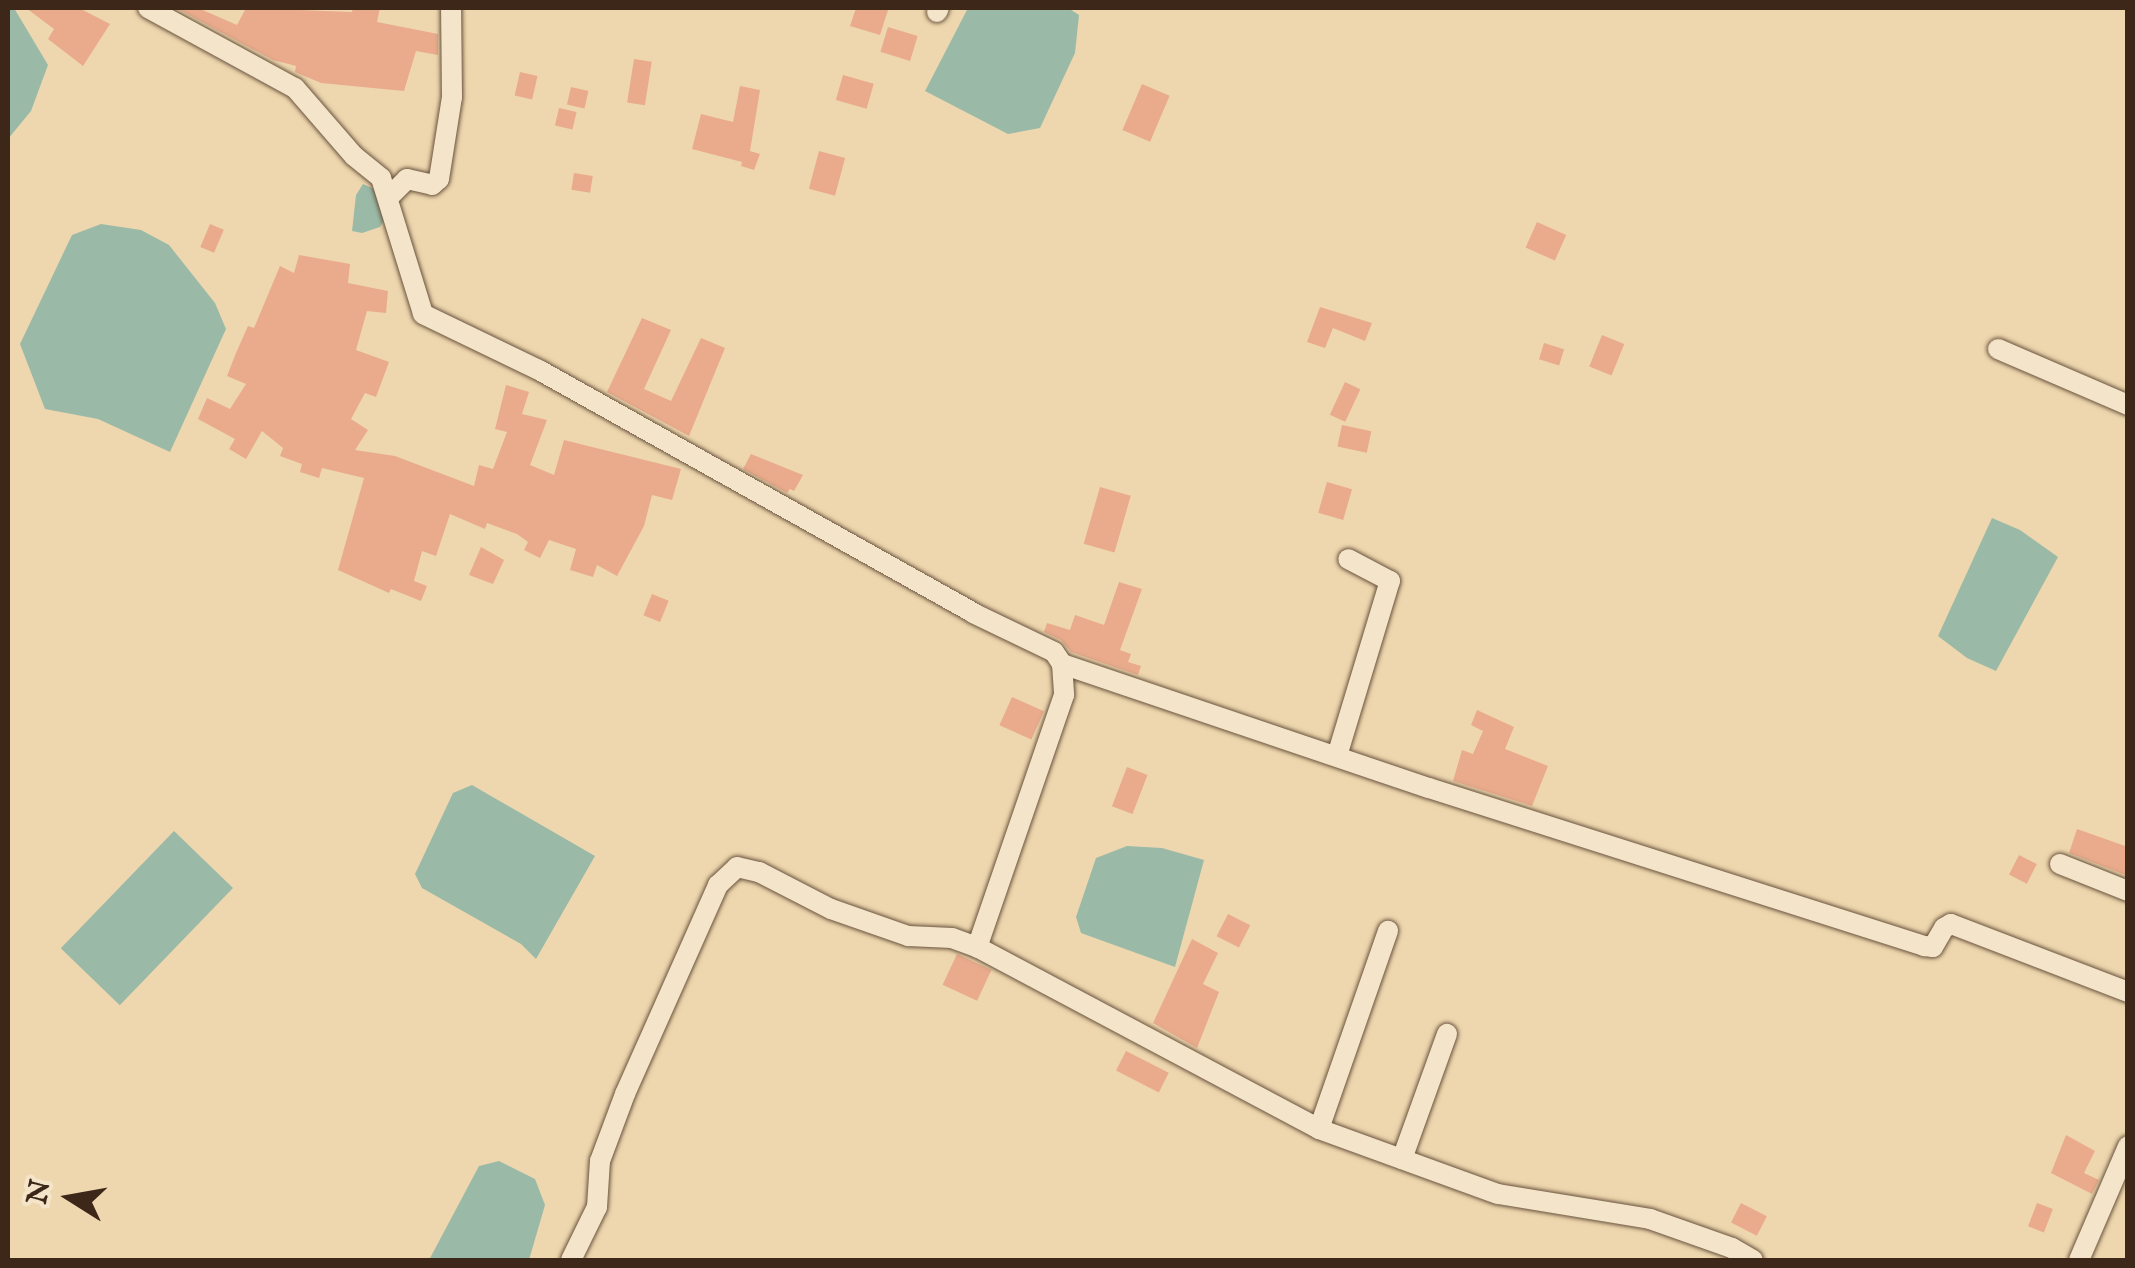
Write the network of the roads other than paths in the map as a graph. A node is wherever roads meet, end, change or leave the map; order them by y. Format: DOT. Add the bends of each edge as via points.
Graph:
graph roads {
  1 [pos="148,8"];
  2 [pos="451,8"];
  3 [pos="388,198"];
  4 [pos="1998,349"];
  5 [pos="2128,405"];
  6 [pos="1348,559"];
  7 [pos="1062,664"];
  8 [pos="1336,756"];
  9 [pos="2060,864"];
  10 [pos="2128,890"];
  11 [pos="1388,931"];
  12 [pos="977,947"];
  13 [pos="2128,992"];
  14 [pos="1446,1034"];
  15 [pos="1319,1128"];
  16 [pos="2128,1146"];
  17 [pos="1402,1159"];
  18 [pos="570,1260"];
  19 [pos="1753,1260"];
  20 [pos="2078,1260"];
  1 -- 3 [label="street" via="294,88 381,178"];
  2 -- 3 [label="street" via="452,98 439,179 408,179"];
  3 -- 7 [label="street" via="422,314 718,466 973,614 1054,652"];
  4 -- 5 [label="street"];
  6 -- 8 [label="street" via="1390,581"];
  7 -- 8 [label="street"];
  7 -- 12 [label="street" via="1064,696"];
  8 -- 13 [label="street" via="1924,946 1934,948 1950,924"];
  9 -- 10 [label="street"];
  11 -- 15 [label="street"];
  12 -- 15 [label="street"];
  12 -- 18 [label="street" via="908,936 737,867 718,885 632,1078 600,1161 597,1207"];
  14 -- 17 [label="street"];
  15 -- 17 [label="street"];
  16 -- 20 [label="street"];
  17 -- 19 [label="street" via="1498,1194 1650,1218"];
}
